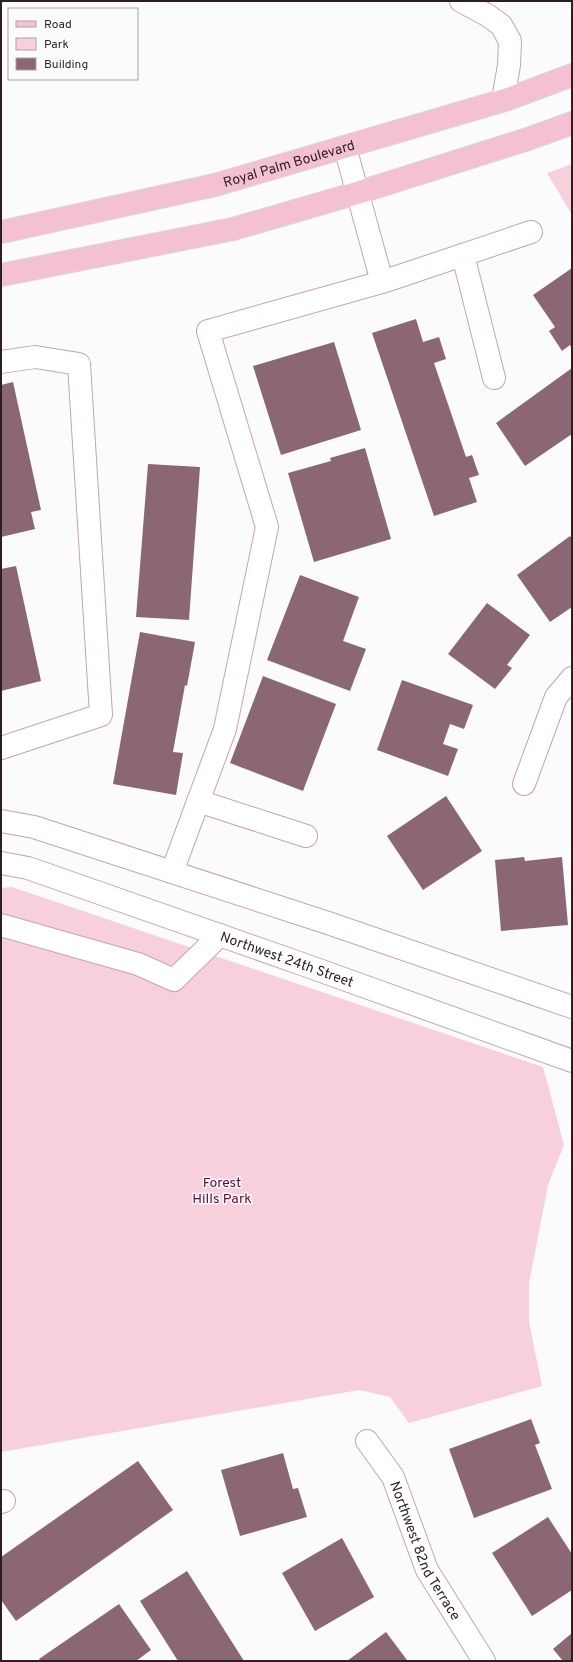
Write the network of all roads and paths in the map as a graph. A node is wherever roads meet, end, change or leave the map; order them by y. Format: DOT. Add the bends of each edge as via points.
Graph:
graph roads {
  1 [pos="461,1"];
  2 [pos="572,75"];
  3 [pos="503,100"];
  4 [pos="572,123"];
  5 [pos="345,147"];
  6 [pos="357,193"];
  7 [pos="1,232"];
  8 [pos="531,232"];
  9 [pos="464,255"];
  10 [pos="1,275"];
  11 [pos="382,282"];
  12 [pos="1,362"];
  13 [pos="494,378"];
  14 [pos="572,678"];
  15 [pos="1,748"];
  16 [pos="524,784"];
  17 [pos="198,801"];
  18 [pos="1,821"];
  19 [pos="306,836"];
  20 [pos="1,864"];
  21 [pos="172,872"];
  22 [pos="1,925"];
  23 [pos="220,935"];
  24 [pos="572,1007"];
  25 [pos="572,1061"];
  26 [pos="367,1441"];
  27 [pos="484,1661"];
  1 -- 3 [label="street" via="501,25 510,41"];
  2 -- 3 [label="main road, Royal Palm Boulevard"];
  3 -- 5 [label="main road, Royal Palm Boulevard"];
  4 -- 6 [label="main road"];
  5 -- 6 [label="street"];
  5 -- 7 [label="main road, Royal Palm Boulevard" via="215,185"];
  6 -- 10 [label="main road" via="233,229"];
  6 -- 11 [label="street"];
  8 -- 9 [label="street"];
  9 -- 11 [label="street"];
  9 -- 13 [label="street"];
  11 -- 17 [label="street" via="208,331 267,527 225,729"];
  12 -- 15 [label="street" via="35,357 79,364 100,715"];
  14 -- 16 [label="street" via="556,697"];
  17 -- 19 [label="street"];
  17 -- 21 [label="street"];
  18 -- 21 [label="street" via="34,827"];
  20 -- 23 [label="street, Northwest 24th Street" via="28,868"];
  21 -- 24 [label="street"];
  22 -- 23 [label="street" via="138,964 174,980"];
  23 -- 25 [label="street, Northwest 24th Street"];
  26 -- 27 [label="street, Northwest 82nd Terrace" via="393,1478 427,1570"];
}
